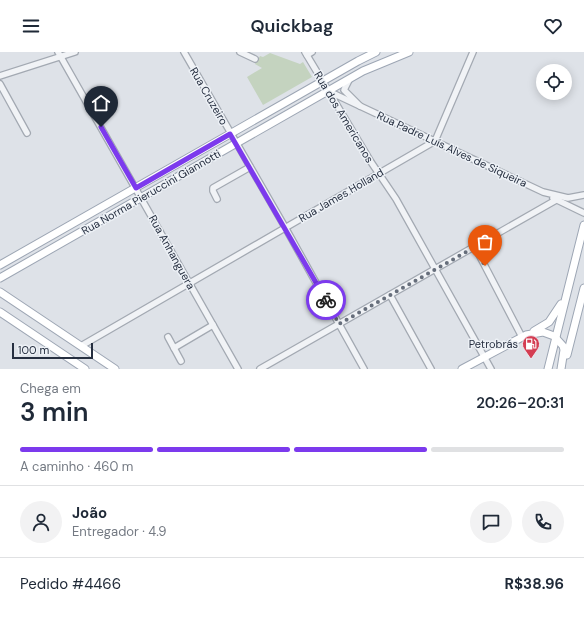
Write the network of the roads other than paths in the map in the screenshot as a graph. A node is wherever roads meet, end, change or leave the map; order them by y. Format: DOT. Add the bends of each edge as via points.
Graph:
graph roads {
  1 [pos="75,52"];
  2 [pos="184,52"];
  3 [pos="240,52"];
  4 [pos="312,52"];
  5 [pos="376,52"];
  6 [pos="409,52"];
  7 [pos="473,52"];
  8 [pos="59,54"];
  9 [pos="306,54"];
  10 [pos="255,59"];
  11 [pos="0,76"];
  12 [pos="352,77"];
  13 [pos="322,81"];
  14 [pos="0,84"];
  15 [pos="327,91"];
  16 [pos="360,106"];
  17 [pos="27,133"];
  18 [pos="230,134"];
  19 [pos="435,141"];
  20 [pos="236,143"];
  21 [pos="250,167"];
  22 [pos="379,174"];
  23 [pos="136,188"];
  24 [pos="543,192"];
  25 [pos="584,196"];
  26 [pos="141,197"];
  27 [pos="217,199"];
  28 [pos="556,200"];
  29 [pos="584,213"];
  30 [pos="584,225"];
  31 [pos="285,227"];
  32 [pos="475,247"];
  33 [pos="0,265"];
  34 [pos="435,270"];
  35 [pos="0,278"];
  36 [pos="189,283"];
  37 [pos="584,288"];
  38 [pos="0,292"];
  39 [pos="567,292"];
  40 [pos="390,295"];
  41 [pos="0,312"];
  42 [pos="339,324"];
  43 [pos="213,325"];
  44 [pos="524,336"];
  45 [pos="168,337"];
  46 [pos="557,338"];
  47 [pos="81,346"];
  48 [pos="174,348"];
  49 [pos="484,357"];
  50 [pos="181,361"];
  51 [pos="85,369"];
  52 [pos="115,369"];
  53 [pos="238,369"];
  54 [pos="260,369"];
  55 [pos="364,369"];
  56 [pos="431,369"];
  57 [pos="462,369"];
  58 [pos="491,369"];
  59 [pos="548,369"];
  60 [pos="562,369"];
  1 -- 8 [label="street"];
  2 -- 18 [label="street, Rua Cruzeiro"];
  3 -- 10 [label="street"];
  4 -- 9 [label="street"];
  5 -- 13 [label="main road, Rua Norma Pieruccini Giannotti"];
  6 -- 12 [label="main road, Rua Norma Pieruccini Giannotti"];
  7 -- 19 [label="street"];
  8 -- 11 [label="street"];
  8 -- 23 [label="street, Rua Anhanguera"];
  9 -- 13 [label="street, Rua dos Americanos"];
  12 -- 15 [label="main road, Rua Norma Pieruccini Giannotti"];
  12 -- 16 [label="street, Rua Padre Luís Alves de Siqueira" via="344,90"];
  13 -- 15 [label="street, Rua dos Americanos"];
  13 -- 18 [label="main road, Rua Norma Pieruccini Giannotti"];
  14 -- 17 [label="street"];
  15 -- 16 [label="street, Rua Padre Luís Alves de Siqueira"];
  15 -- 20 [label="main road, Rua Norma Pieruccini Giannotti"];
  15 -- 22 [label="street, Rua dos Americanos"];
  16 -- 19 [label="street, Rua Padre Luís Alves de Siqueira"];
  18 -- 20 [label="street, Rua Cruzeiro"];
  18 -- 23 [label="main road, Rua Norma Pieruccini Giannotti"];
  19 -- 22 [label="street, Rua James Holland"];
  19 -- 24 [label="street, Rua Padre Luís Alves de Siqueira"];
  20 -- 21 [label="street, Rua Cruzeiro"];
  20 -- 26 [label="main road, Rua Norma Pieruccini Giannotti"];
  21 -- 27 [label="street" via="213,188"];
  21 -- 31 [label="street, Rua Cruzeiro"];
  22 -- 31 [label="street, Rua James Holland"];
  22 -- 34 [label="street, Rua dos Americanos" via="396,199"];
  23 -- 26 [label="street, Rua Anhanguera"];
  23 -- 33 [label="main road, Rua Norma Pieruccini Giannotti"];
  24 -- 25 [label="street, Rua Padre Luís Alves de Siqueira" via="568,198"];
  24 -- 28 [label="street, Rua Padre Luís Alves de Siqueira"];
  26 -- 35 [label="main road, Rua Norma Pieruccini Giannotti"];
  26 -- 36 [label="street, Rua Anhanguera"];
  28 -- 29 [label="street, Rua Padre Luís Alves de Siqueira"];
  28 -- 32 [label="street"];
  30 -- 39 [label="main road"];
  31 -- 36 [label="street, Rua James Holland"];
  31 -- 42 [label="street, Rua Cruzeiro"];
  32 -- 34 [label="street"];
  32 -- 44 [label="street"];
  34 -- 40 [label="street"];
  34 -- 49 [label="street, Rua dos Americanos"];
  36 -- 43 [label="street, Rua Anhanguera"];
  36 -- 47 [label="street, Rua James Holland"];
  37 -- 60 [label="main road"];
  38 -- 47 [label="main road"];
  39 -- 44 [label="main road" via="554,318"];
  39 -- 46 [label="main road"];
  40 -- 42 [label="street"];
  40 -- 56 [label="street"];
  41 -- 51 [label="main road"];
  42 -- 54 [label="street"];
  42 -- 55 [label="street, Rua Cruzeiro"];
  43 -- 48 [label="street"];
  43 -- 53 [label="street, Rua Anhanguera"];
  44 -- 46 [label="main road" via="543,332"];
  44 -- 49 [label="main road"];
  45 -- 48 [label="street"];
  46 -- 59 [label="main road"];
  46 -- 60 [label="main road" via="564,348"];
  47 -- 52 [label="main road"];
  48 -- 50 [label="street"];
  49 -- 57 [label="main road"];
  49 -- 58 [label="street, Rua dos Americanos"];
}
